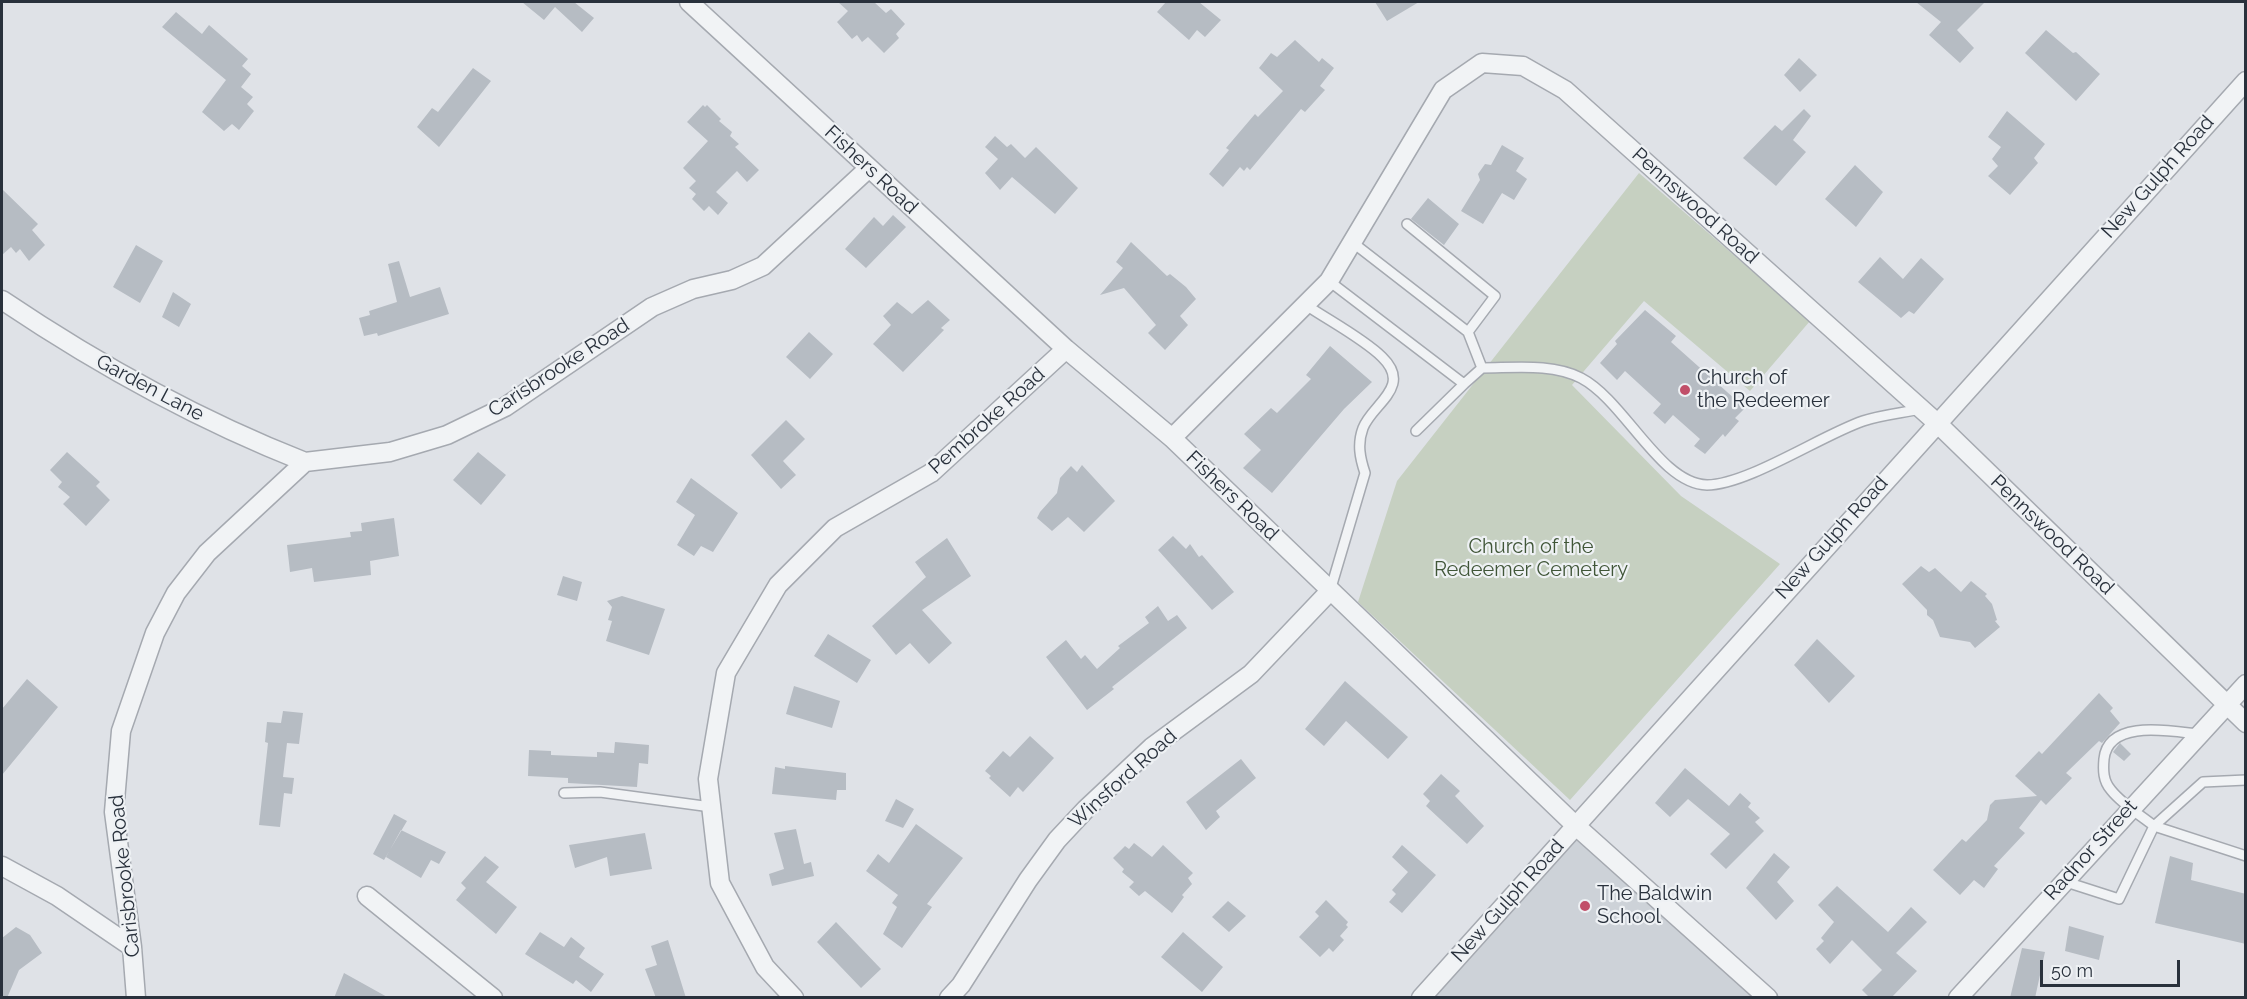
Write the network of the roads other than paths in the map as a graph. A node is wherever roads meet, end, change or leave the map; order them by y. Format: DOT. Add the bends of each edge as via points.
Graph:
graph roads {
  1 [pos="689,2"];
  2 [pos="2246,81"];
  3 [pos="869,168"];
  4 [pos="1407,224"];
  5 [pos="1352,242"];
  6 [pos="1329,281"];
  7 [pos="2,300"];
  8 [pos="1306,304"];
  9 [pos="1468,332"];
  10 [pos="1066,349"];
  11 [pos="1482,368"];
  12 [pos="1464,384"];
  13 [pos="1921,409"];
  14 [pos="1936,422"];
  15 [pos="1416,432"];
  16 [pos="1172,438"];
  17 [pos="305,462"];
  18 [pos="1330,591"];
  19 [pos="2246,684"];
  20 [pos="2224,703"];
  21 [pos="2246,723"];
  22 [pos="2197,734"];
  23 [pos="2246,780"];
  24 [pos="564,793"];
  25 [pos="711,807"];
  26 [pos="2130,807"];
  27 [pos="1576,826"];
  28 [pos="2154,826"];
  29 [pos="2246,856"];
  30 [pos="2,866"];
  31 [pos="2063,881"];
  32 [pos="367,896"];
  33 [pos="132,947"];
  34 [pos="136,998"];
  35 [pos="493,998"];
  36 [pos="794,998"];
  37 [pos="949,998"];
  38 [pos="1421,998"];
  39 [pos="1768,998"];
  40 [pos="1958,998"];
  1 -- 3 [label="street, Fishers Road"];
  2 -- 14 [label="street, New Gulph Road"];
  3 -- 10 [label="street, Fishers Road"];
  3 -- 17 [label="street, Carisbrooke Road" via="763,267 652,307 506,407 447,435 390,452"];
  4 -- 9 [label="lane" via="1495,297"];
  5 -- 6 [label="street, Pennswood Road"];
  5 -- 9 [label="lane"];
  5 -- 13 [label="street, Pennswood Road" via="1443,90 1482,63 1523,66 1565,90"];
  6 -- 8 [label="street, Pennswood Road"];
  6 -- 12 [label="lane"];
  7 -- 17 [label="street, Garden Lane" via="74,348 245,438"];
  8 -- 16 [label="street, Pennswood Road"];
  8 -- 18 [label="lane" via="1381,356 1392,374 1390,394 1364,427 1360,458 1365,473"];
  9 -- 11 [label="lane"];
  10 -- 16 [label="street, Fishers Road"];
  10 -- 25 [label="street, Pembroke Road" via="932,473 835,528 778,585 726,673 708,779"];
  11 -- 12 [label="lane"];
  11 -- 13 [label="lane" via="1552,369 1580,378 1605,394 1670,470 1707,485 1745,475 1863,421"];
  12 -- 15 [label="lane"];
  13 -- 14 [label="street, Pennswood Road"];
  14 -- 20 [label="street, Pennswood Road"];
  14 -- 27 [label="street, New Gulph Road"];
  16 -- 18 [label="street, Fishers Road"];
  17 -- 33 [label="street, Carisbrooke Road" via="207,553 176,593 137,681 121,732 114,812"];
  18 -- 27 [label="street, Fishers Road"];
  18 -- 37 [label="street, Winsford Road" via="1251,674 1152,747 1086,809 1057,840"];
  19 -- 20 [label="street, Radnor Street"];
  20 -- 21 [label="street, Pennswood Road"];
  20 -- 22 [label="street, Radnor Street"];
  22 -- 26 [label="street, Radnor Street"];
  22 -- 26 [label="lane" via="2156,729 2116,738 2105,752 2103,772 2110,789"];
  23 -- 28 [label="lane" via="2203,782"];
  24 -- 25 [label="lane" via="600,792"];
  25 -- 36 [label="street, Pembroke Road" via="720,883 765,967"];
  26 -- 28 [label="lane"];
  26 -- 31 [label="street, Radnor Street"];
  27 -- 38 [label="street, New Gulph Road"];
  27 -- 39 [label="street, Fishers Road"];
  28 -- 29 [label="lane"];
  28 -- 31 [label="lane" via="2119,899"];
  30 -- 33 [label="street" via="57,896"];
  31 -- 40 [label="street, Radnor Street"];
  32 -- 35 [label="street"];
  33 -- 34 [label="street, Carisbrooke Road"];
}
